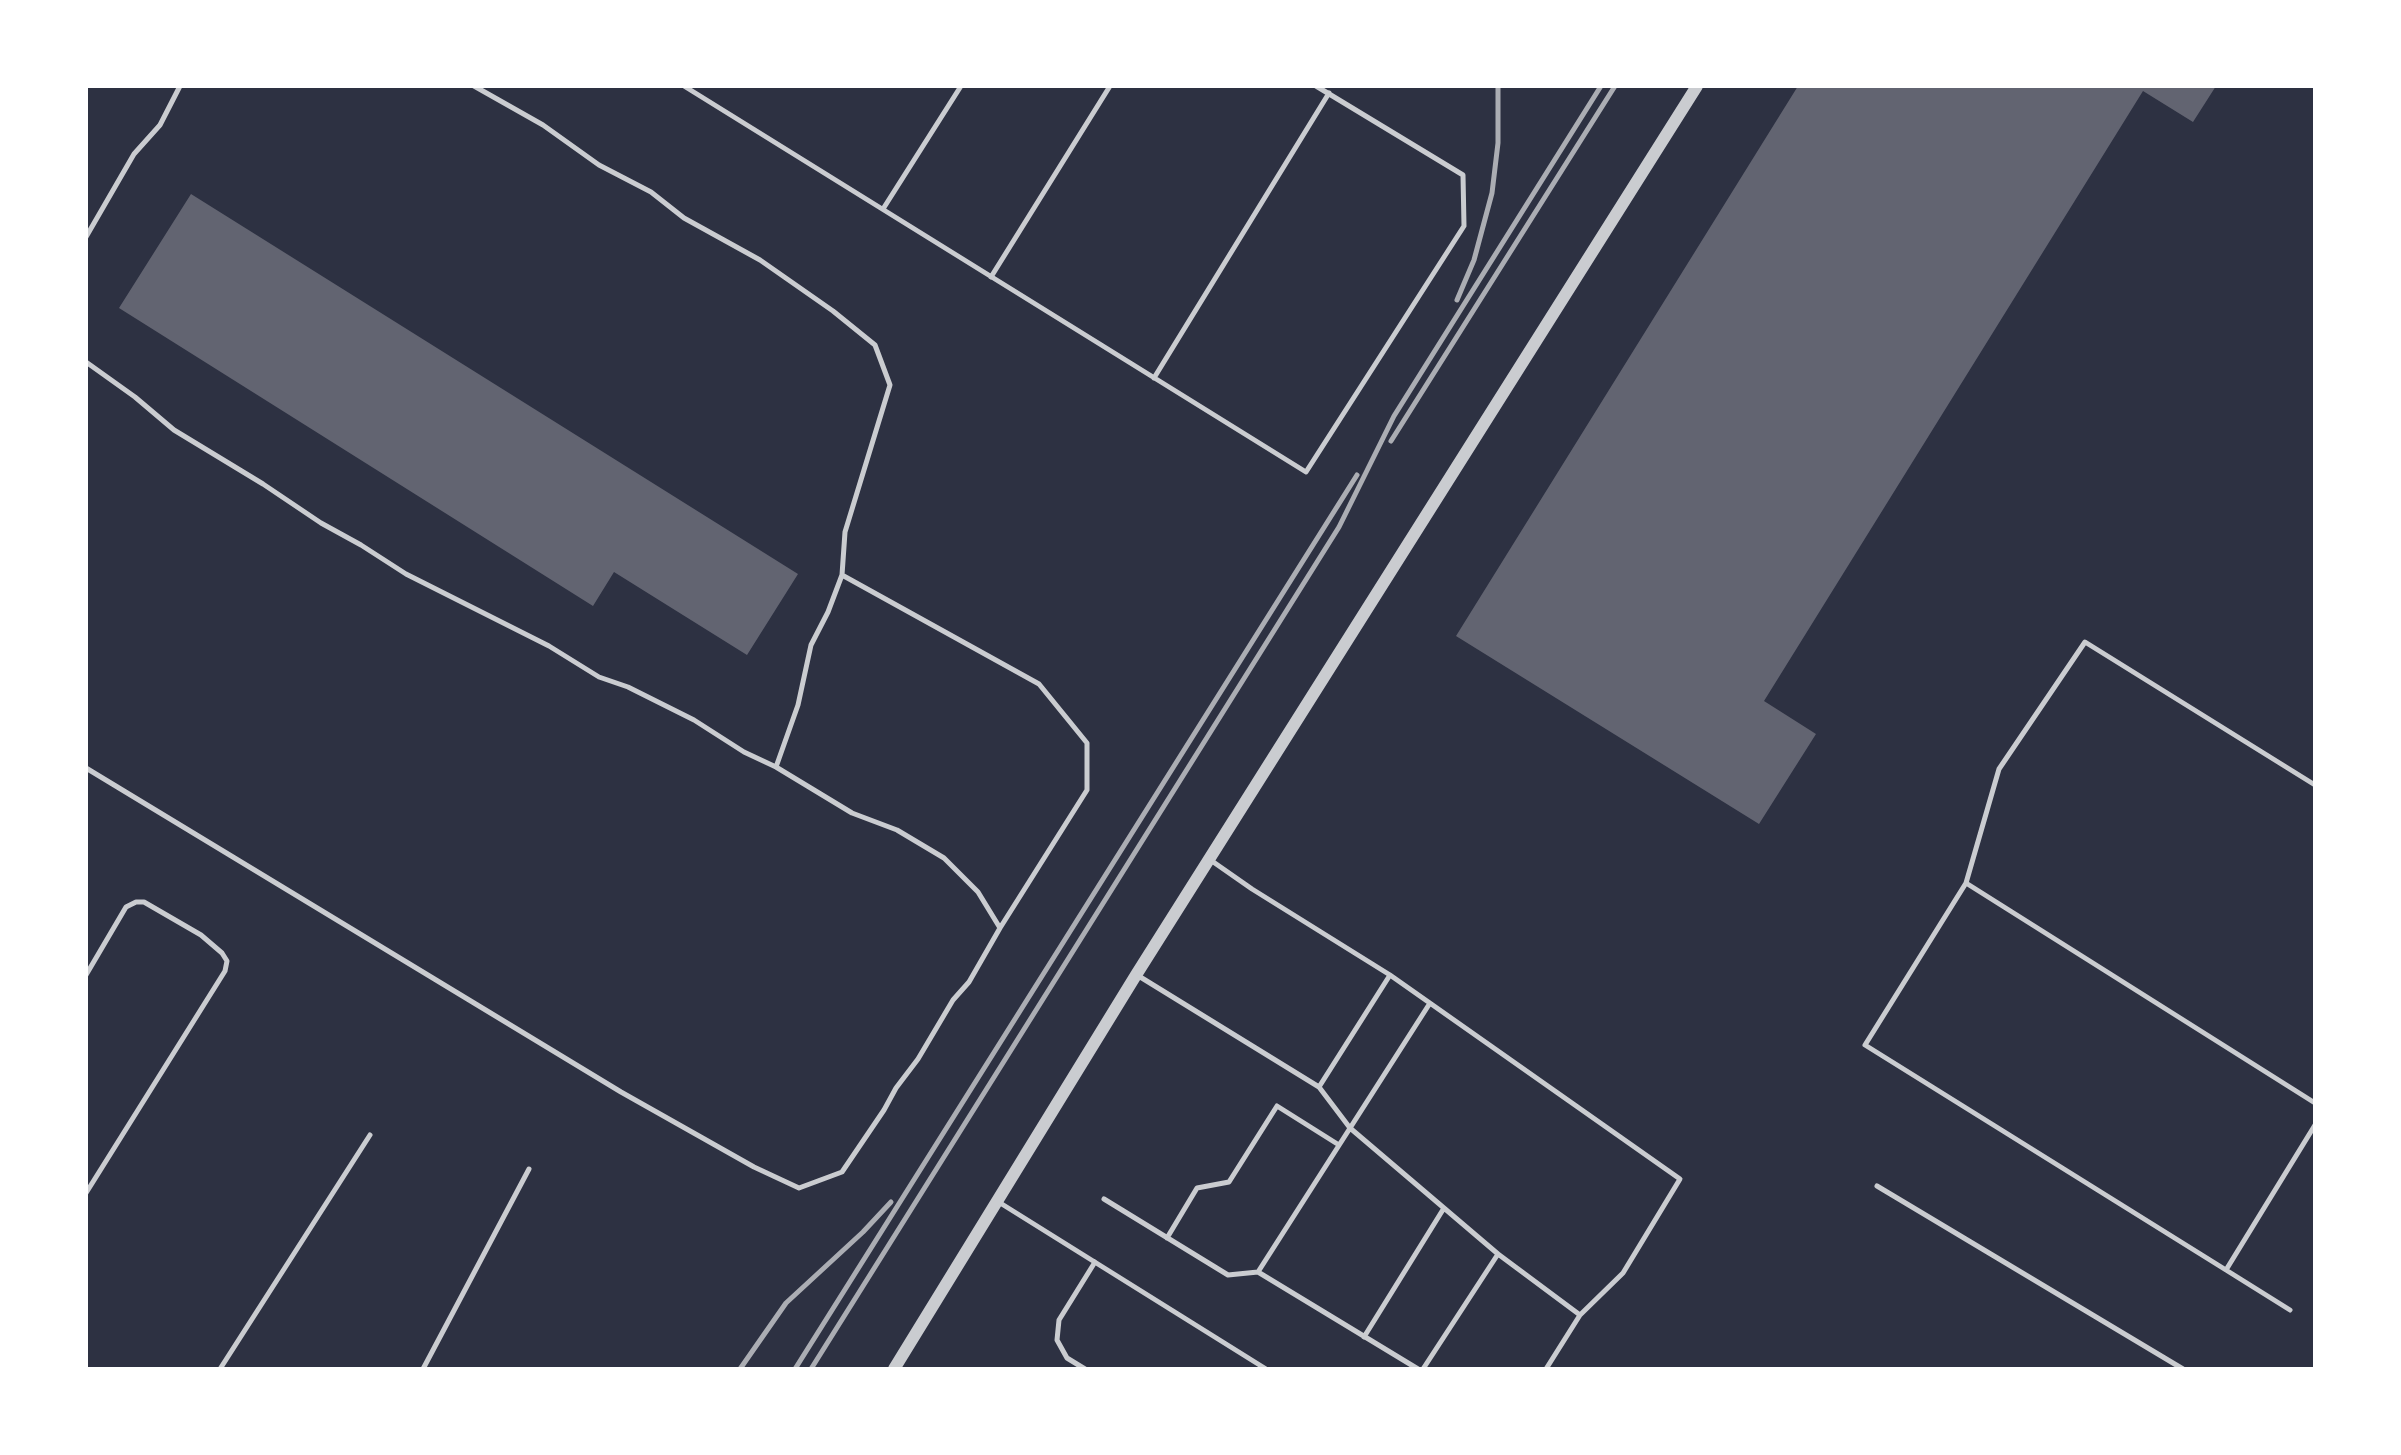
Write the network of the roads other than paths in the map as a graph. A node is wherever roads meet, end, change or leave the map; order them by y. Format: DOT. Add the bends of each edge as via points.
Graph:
graph roads {
  1 [pos="180,86"];
  2 [pos="474,86"];
  3 [pos="684,86"];
  4 [pos="961,86"];
  5 [pos="1110,86"];
  6 [pos="1316,86"];
  7 [pos="1697,86"];
  8 [pos="1329,93"];
  9 [pos="883,209"];
  10 [pos="86,236"];
  11 [pos="992,277"];
  12 [pos="86,362"];
  13 [pos="1154,377"];
  14 [pos="842,575"];
  15 [pos="776,767"];
  16 [pos="86,768"];
  17 [pos="2315,785"];
  18 [pos="1209,859"];
  19 [pos="1966,883"];
  20 [pos="1000,928"];
  21 [pos="86,975"];
  22 [pos="1136,975"];
  23 [pos="1390,975"];
  24 [pos="1430,1003"];
  25 [pos="1319,1087"];
  26 [pos="2315,1103"];
  27 [pos="2315,1125"];
  28 [pos="1350,1128"];
  29 [pos="370,1135"];
  30 [pos="1339,1145"];
  31 [pos="529,1169"];
  32 [pos="1877,1186"];
  33 [pos="86,1193"];
  34 [pos="1104,1199"];
  35 [pos="997,1201"];
  36 [pos="1444,1208"];
  37 [pos="1167,1238"];
  38 [pos="1498,1254"];
  39 [pos="1095,1262"];
  40 [pos="2226,1270"];
  41 [pos="1258,1272"];
  42 [pos="2290,1310"];
  43 [pos="1580,1315"];
  44 [pos="1364,1337"];
  45 [pos="220,1369"];
  46 [pos="423,1369"];
  47 [pos="894,1369"];
  48 [pos="1085,1369"];
  49 [pos="1266,1369"];
  50 [pos="1420,1369"];
  51 [pos="1546,1369"];
  52 [pos="2183,1369"];
  1 -- 10 [label="lane" via="160,125 134,153"];
  2 -- 14 [label="lane" via="543,125 599,165 651,192 684,218 760,260 875,345 890,385 848,521"];
  3 -- 9 [label="lane"];
  4 -- 9 [label="lane"];
  5 -- 11 [label="lane"];
  6 -- 8 [label="lane"];
  7 -- 18 [label="street"];
  8 -- 13 [label="lane"];
  8 -- 13 [label="lane" via="1463,175 1464,226 1306,472"];
  9 -- 11 [label="lane"];
  11 -- 13 [label="lane"];
  12 -- 15 [label="lane" via="174,430 406,575 550,646 599,677 694,720"];
  14 -- 15 [label="lane" via="811,645 798,705"];
  14 -- 20 [label="lane" via="1040,684 1087,743 1087,790"];
  15 -- 20 [label="lane" via="852,813 897,830 944,858 978,892"];
  16 -- 20 [label="lane" via="621,1092 799,1188 842,1172"];
  17 -- 19 [label="lane" via="2085,642 1999,769"];
  18 -- 22 [label="street"];
  18 -- 23 [label="lane"];
  19 -- 26 [label="lane"];
  19 -- 40 [label="lane" via="1865,1045"];
  21 -- 33 [label="lane" via="126,907 136,902 144,902 201,935 227,961"];
  22 -- 25 [label="lane"];
  22 -- 35 [label="street"];
  23 -- 24 [label="lane"];
  23 -- 25 [label="lane"];
  24 -- 28 [label="lane"];
  24 -- 43 [label="lane" via="1680,1179 1623,1273"];
  25 -- 28 [label="lane"];
  27 -- 40 [label="lane"];
  28 -- 30 [label="lane"];
  28 -- 36 [label="lane"];
  29 -- 45 [label="lane"];
  30 -- 37 [label="lane" via="1278,1106 1229,1182 1197,1188"];
  30 -- 41 [label="lane"];
  31 -- 46 [label="lane"];
  32 -- 52 [label="lane"];
  34 -- 37 [label="lane"];
  35 -- 39 [label="lane"];
  35 -- 47 [label="street"];
  36 -- 38 [label="lane"];
  36 -- 44 [label="lane"];
  37 -- 41 [label="lane" via="1228,1275"];
  38 -- 43 [label="lane"];
  38 -- 50 [label="lane"];
  39 -- 48 [label="lane" via="1059,1320 1057,1340 1067,1358"];
  39 -- 49 [label="lane"];
  40 -- 42 [label="lane"];
  41 -- 44 [label="lane"];
  43 -- 51 [label="lane"];
  44 -- 50 [label="lane"];
}
